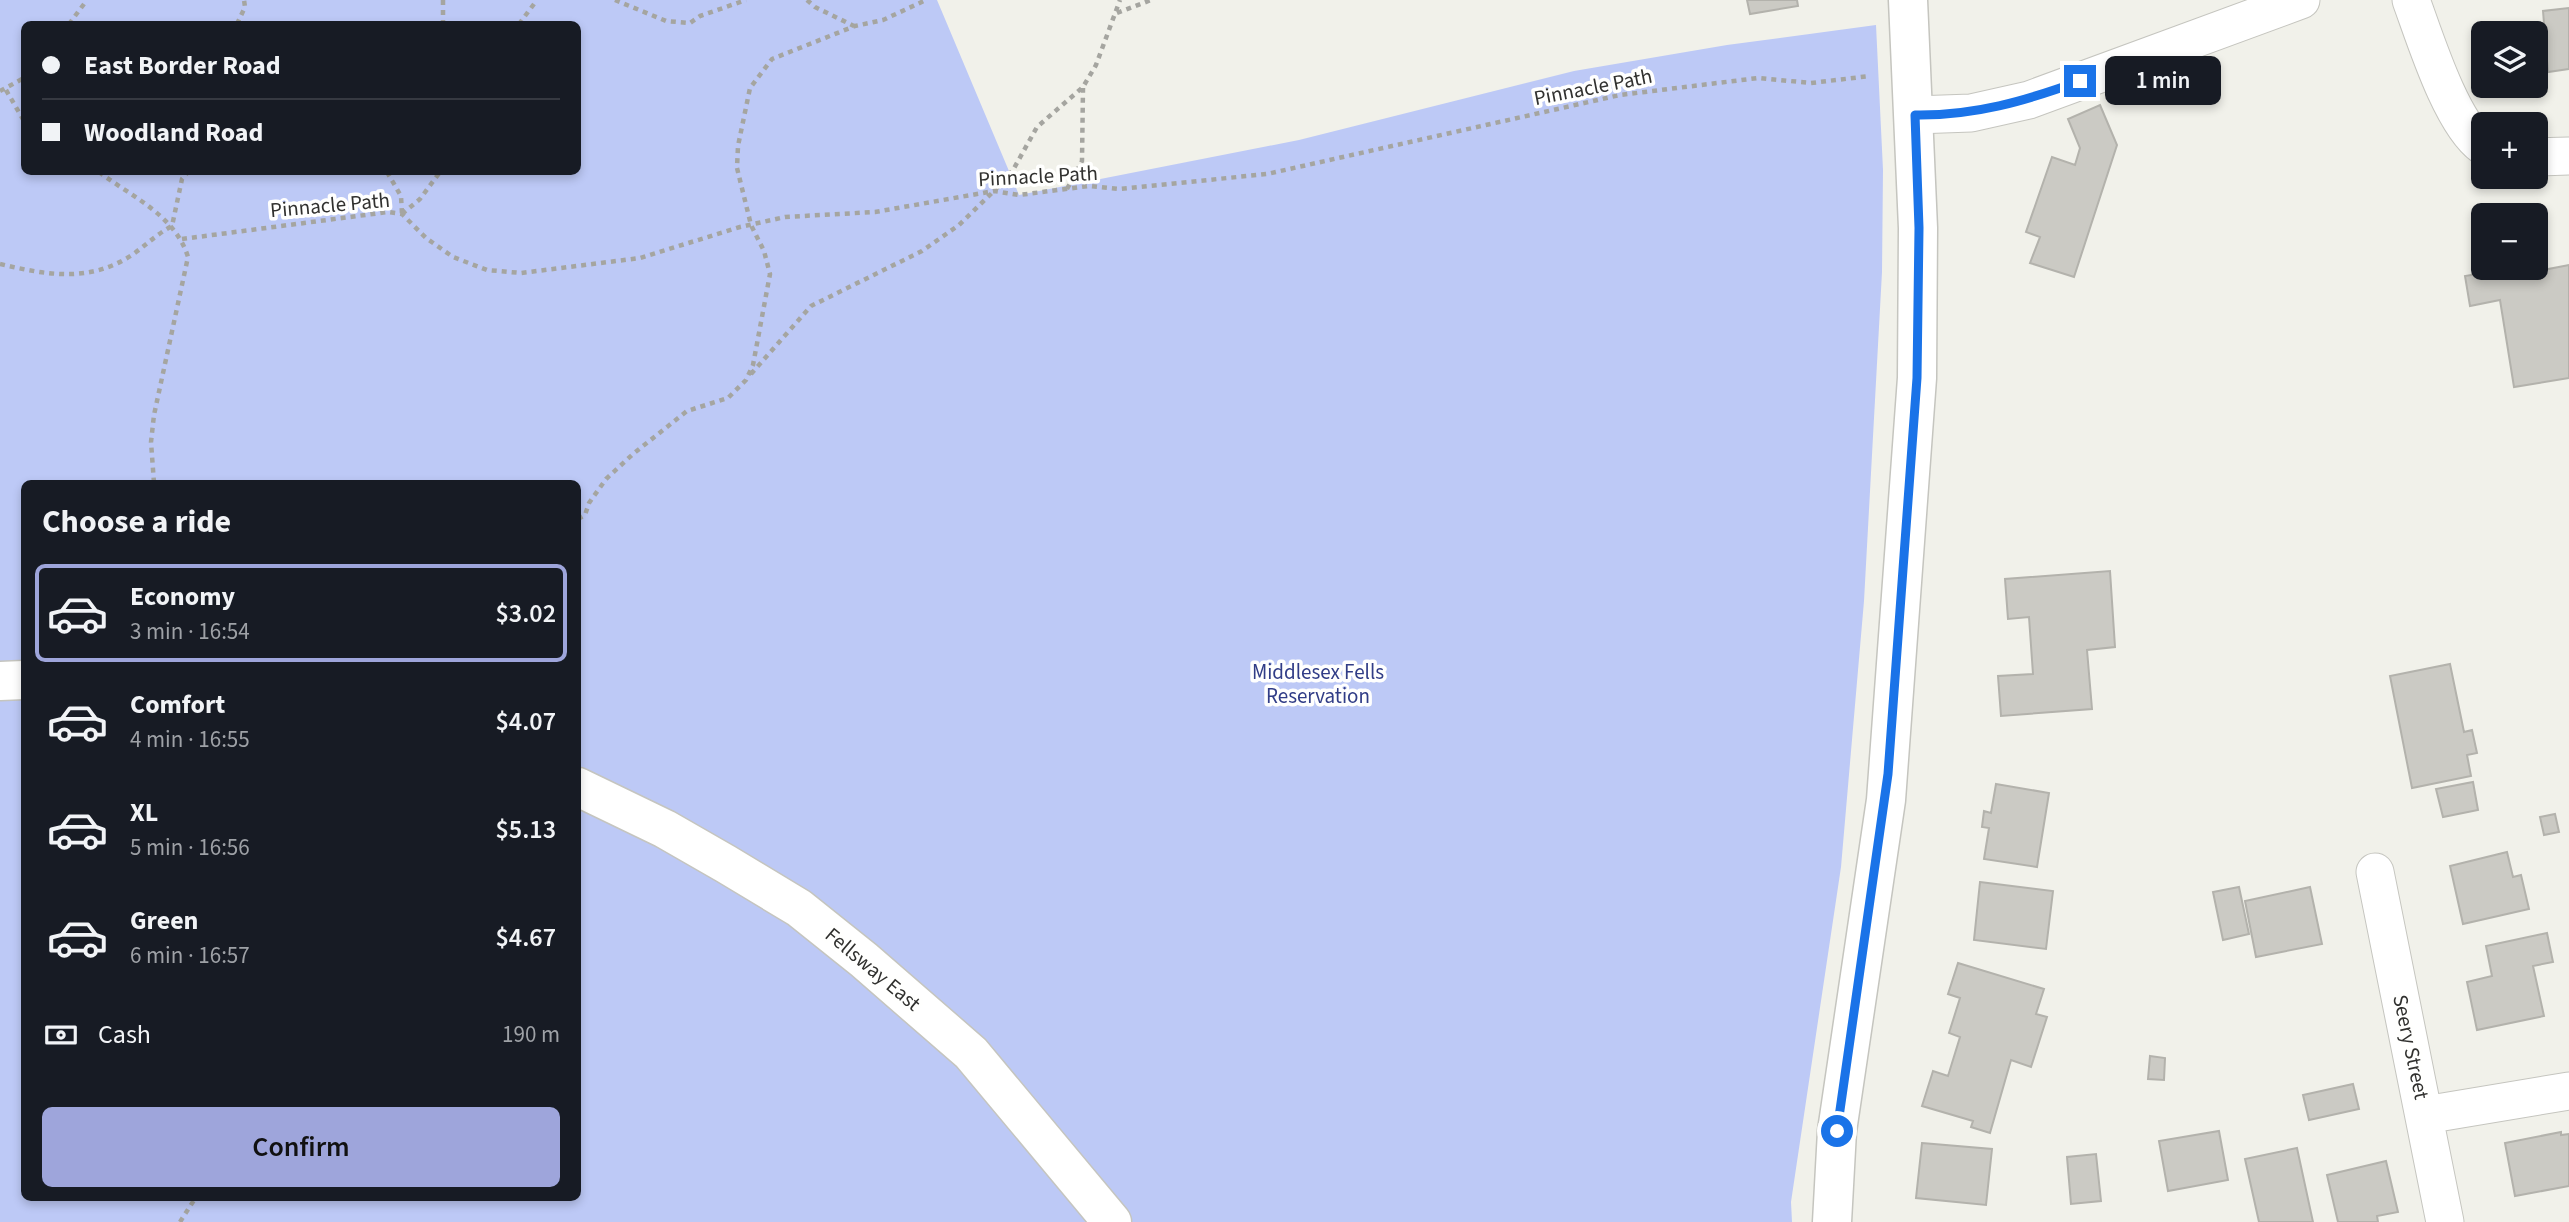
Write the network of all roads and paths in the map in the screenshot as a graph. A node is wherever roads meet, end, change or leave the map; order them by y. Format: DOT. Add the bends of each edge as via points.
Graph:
graph roads {
  1 [pos="87,0"];
  2 [pos="244,0"];
  3 [pos="443,0"];
  4 [pos="537,0"];
  5 [pos="615,0"];
  6 [pos="746,0"];
  7 [pos="807,0"];
  8 [pos="926,0"];
  9 [pos="1120,0"];
  10 [pos="1151,0"];
  11 [pos="1908,0"];
  12 [pos="2301,0"];
  13 [pos="2411,0"];
  14 [pos="1116,13"];
  15 [pos="71,21"];
  16 [pos="238,21"];
  17 [pos="443,21"];
  18 [pos="521,21"];
  19 [pos="855,26"];
  20 [pos="1912,71"];
  21 [pos="21,80"];
  22 [pos="1083,87"];
  23 [pos="6,90"];
  24 [pos="0,91"];
  25 [pos="1915,115"];
  26 [pos="21,116"];
  27 [pos="2471,135"];
  28 [pos="2569,156"];
  29 [pos="2548,157"];
  30 [pos="103,175"];
  31 [pos="185,175"];
  32 [pos="389,175"];
  33 [pos="438,175"];
  34 [pos="1067,189"];
  35 [pos="994,191"];
  36 [pos="402,214"];
  37 [pos="751,225"];
  38 [pos="172,226"];
  39 [pos="182,239"];
  40 [pos="0,264"];
  41 [pos="746,380"];
  42 [pos="154,480"];
  43 [pos="581,517"];
  44 [pos="21,680"];
  45 [pos="0,681"];
  46 [pos="581,789"];
  47 [pos="2375,872"];
  48 [pos="2569,1091"];
  49 [pos="2425,1115"];
  50 [pos="193,1201"];
  51 [pos="180,1222"];
  52 [pos="1112,1222"];
  53 [pos="1832,1222"];
  54 [pos="2445,1222"];
  1 -- 15 [label="path"];
  2 -- 16 [label="path"];
  3 -- 17 [label="path"];
  4 -- 18 [label="path"];
  5 -- 6 [label="path" via="666,21 690,23"];
  7 -- 19 [label="path"];
  8 -- 19 [label="path" via="883,20"];
  9 -- 14 [label="path"];
  10 -- 14 [label="path"];
  11 -- 20 [label="street"];
  12 -- 25 [label="street" via="2029,100 1971,113"];
  13 -- 27 [label="street" via="2432,57"];
  14 -- 22 [label="path"];
  19 -- 37 [label="path" via="772,59 750,88 737,146 737,169"];
  20 -- 25 [label="street"];
  20 -- 34 [label="path, Pinnacle Path" via="1811,83 1758,78 1620,95 1267,174"];
  21 -- 23 [label="path"];
  22 -- 34 [label="path" via="1082,161"];
  22 -- 35 [label="path" via="1042,121 1013,170"];
  23 -- 24 [label="path"];
  23 -- 26 [label="path"];
  25 -- 53 [label="street" via="1917,378 1888,774 1837,1131"];
  28 -- 29 [label="street"];
  30 -- 38 [label="path"];
  31 -- 38 [label="path"];
  32 -- 36 [label="path" via="401,197"];
  33 -- 36 [label="path"];
  34 -- 35 [label="path, Pinnacle Path" via="1019,195"];
  35 -- 37 [label="path, Pinnacle Path" via="875,212 817,214"];
  35 -- 41 [label="path" via="959,225 922,251 811,306"];
  36 -- 37 [label="path, Pinnacle Path" via="453,257 486,270 521,273 640,258"];
  36 -- 39 [label="path, Pinnacle Path" via="364,213"];
  37 -- 41 [label="path" via="770,274 758,346"];
  38 -- 39 [label="path"];
  38 -- 40 [label="path" via="110,267 77,276 24,272"];
  39 -- 42 [label="path" via="188,257 154,415"];
  41 -- 43 [label="path" via="728,398 687,411 633,454 606,479"];
  44 -- 45 [label="street"];
  46 -- 52 [label="street, Fellsway East" via="726,864 799,908 864,960 971,1053"];
  47 -- 49 [label="street, Seery Street"];
  48 -- 49 [label="street"];
  49 -- 54 [label="street, Seery Street"];
  50 -- 51 [label="path"];
}
